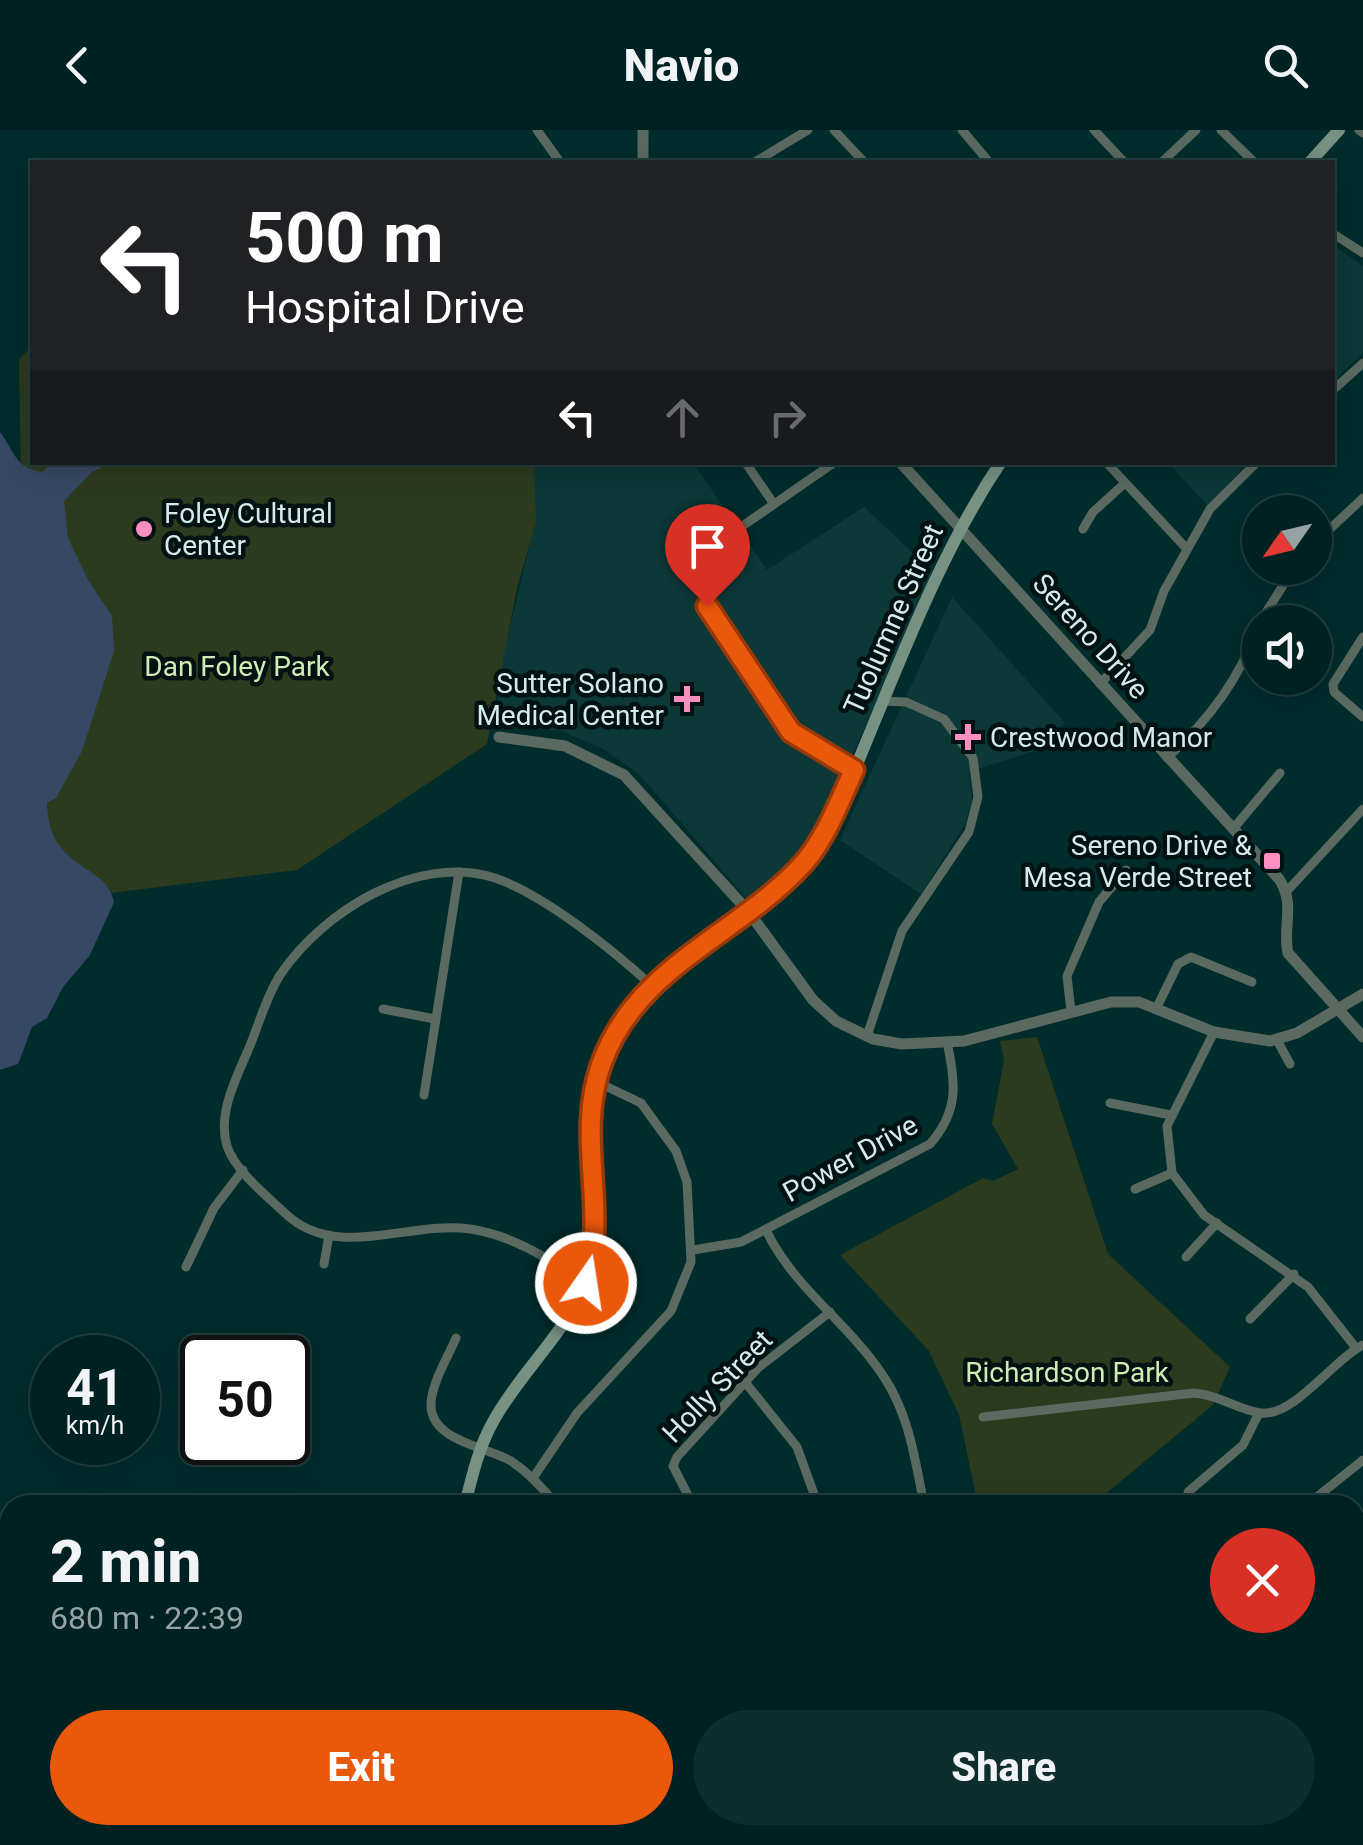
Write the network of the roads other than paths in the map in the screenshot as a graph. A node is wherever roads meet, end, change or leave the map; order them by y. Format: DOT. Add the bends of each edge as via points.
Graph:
graph roads {
  1 [pos="537,130"];
  2 [pos="643,130"];
  3 [pos="808,130"];
  4 [pos="834,130"];
  5 [pos="962,130"];
  6 [pos="1094,130"];
  7 [pos="1196,130"];
  8 [pos="1221,130"];
  9 [pos="1338,130"];
  10 [pos="559,160"];
  11 [pos="643,160"];
  12 [pos="759,160"];
  13 [pos="862,160"];
  14 [pos="987,160"];
  15 [pos="1122,160"];
  16 [pos="1164,160"];
  17 [pos="1252,160"];
  18 [pos="1312,160"];
  19 [pos="1335,236"];
  20 [pos="1363,253"];
  21 [pos="1363,362"];
  22 [pos="1335,388"];
  23 [pos="747,465"];
  24 [pos="831,465"];
  25 [pos="903,465"];
  26 [pos="999,465"];
  27 [pos="1109,465"];
  28 [pos="1254,465"];
  29 [pos="1125,483"];
  30 [pos="1363,498"];
  31 [pos="774,504"];
  32 [pos="1332,527"];
  33 [pos="738,529"];
  34 [pos="1083,529"];
  35 [pos="960,530"];
  36 [pos="1186,548"];
  37 [pos="707,606"];
  38 [pos="1363,638"];
  39 [pos="1242,666"];
  40 [pos="1100,684"];
  41 [pos="882,702"];
  42 [pos="1363,718"];
  43 [pos="499,736"];
  44 [pos="1167,758"];
  45 [pos="854,770"];
  46 [pos="1280,773"];
  47 [pos="1363,809"];
  48 [pos="1233,829"];
  49 [pos="1126,870"];
  50 [pos="458,872"];
  51 [pos="1287,891"];
  52 [pos="748,911"];
  53 [pos="1252,982"];
  54 [pos="651,985"];
  55 [pos="1363,994"];
  56 [pos="1156,1007"];
  57 [pos="1334,1008"];
  58 [pos="383,1010"];
  59 [pos="1071,1011"];
  60 [pos="435,1019"];
  61 [pos="1214,1032"];
  62 [pos="867,1036"];
  63 [pos="1363,1037"];
  64 [pos="1276,1040"];
  65 [pos="947,1042"];
  66 [pos="1290,1064"];
  67 [pos="596,1082"];
  68 [pos="424,1095"];
  69 [pos="1110,1103"];
  70 [pos="1170,1115"];
  71 [pos="243,1170"];
  72 [pos="1172,1173"];
  73 [pos="1136,1189"];
  74 [pos="1217,1223"];
  75 [pos="766,1230"];
  76 [pos="329,1236"];
  77 [pos="692,1250"];
  78 [pos="1186,1256"];
  79 [pos="324,1264"];
  80 [pos="186,1267"];
  81 [pos="1294,1274"];
  82 [pos="586,1283"];
  83 [pos="830,1312"];
  84 [pos="1250,1319"];
  85 [pos="456,1338"];
  86 [pos="1360,1347"];
  87 [pos="744,1382"];
  88 [pos="1260,1413"];
  89 [pos="983,1417"];
  90 [pos="481,1447"];
  91 [pos="1363,1460"];
  92 [pos="533,1478"];
  93 [pos="468,1495"];
  94 [pos="547,1495"];
  95 [pos="688,1495"];
  96 [pos="814,1495"];
  97 [pos="922,1495"];
  98 [pos="1191,1495"];
  99 [pos="1319,1495"];
  1 -- 10 [label="street"];
  2 -- 11 [label="street"];
  3 -- 12 [label="street"];
  4 -- 13 [label="street"];
  5 -- 14 [label="street"];
  6 -- 15 [label="street"];
  7 -- 16 [label="street"];
  8 -- 17 [label="street"];
  9 -- 18 [label="main road"];
  19 -- 20 [label="street"];
  21 -- 22 [label="street"];
  23 -- 31 [label="street"];
  24 -- 31 [label="street"];
  25 -- 35 [label="street, Sereno Drive"];
  26 -- 35 [label="main road, Tuolumne Street"];
  27 -- 29 [label="street"];
  28 -- 36 [label="street" via="1210,508"];
  29 -- 34 [label="street"];
  29 -- 36 [label="street"];
  30 -- 32 [label="street"];
  31 -- 33 [label="street"];
  35 -- 40 [label="street, Sereno Drive"];
  35 -- 41 [label="main road, Tuolumne Street"];
  36 -- 40 [label="street" via="1150,630"];
  37 -- 45 [label="street" via="791,732"];
  38 -- 42 [label="street" via="1333,684"];
  39 -- 44 [label="street" via="1214,711"];
  40 -- 44 [label="street, Sereno Drive"];
  41 -- 45 [label="main road, Tuolumne Street"];
  41 -- 62 [label="street" via="906,702 944,719 973,758 978,797 970,832 902,930"];
  43 -- 52 [label="street" via="565,746 624,774"];
  44 -- 48 [label="street, Sereno Drive"];
  45 -- 52 [label="main road, Tuolumne Street" via="806,860"];
  46 -- 48 [label="street"];
  47 -- 51 [label="street"];
  48 -- 51 [label="street, Sereno Drive"];
  49 -- 59 [label="street" via="1099,902 1067,976"];
  50 -- 54 [label="street" via="522,892 608,947"];
  50 -- 60 [label="street"];
  50 -- 71 [label="street" via="400,882 370,896 310,940 278,978 229,1098 224,1132"];
  51 -- 57 [label="street" via="1288,953"];
  52 -- 54 [label="main road, Tuolumne Street"];
  52 -- 62 [label="street" via="813,1000"];
  53 -- 56 [label="street" via="1192,957 1178,964"];
  54 -- 67 [label="main road, Tuolumne Street" via="624,1020"];
  55 -- 57 [label="street"];
  56 -- 59 [label="street" via="1112,1002"];
  56 -- 61 [label="street"];
  57 -- 63 [label="street"];
  57 -- 64 [label="street"];
  58 -- 60 [label="street"];
  59 -- 65 [label="street"];
  60 -- 68 [label="street"];
  61 -- 64 [label="street"];
  61 -- 70 [label="street"];
  62 -- 65 [label="street" via="902,1044"];
  64 -- 66 [label="street"];
  65 -- 75 [label="street, Power Drive" via="954,1106 930,1144"];
  67 -- 77 [label="street" via="641,1103 667,1134 687,1182"];
  67 -- 82 [label="main road, Tuolumne Street" via="589,1132 597,1240"];
  69 -- 70 [label="street"];
  70 -- 72 [label="street" via="1165,1139"];
  71 -- 76 [label="street" via="289,1217"];
  71 -- 80 [label="street" via="214,1208"];
  72 -- 73 [label="street"];
  72 -- 74 [label="street" via="1192,1203"];
  74 -- 78 [label="street"];
  74 -- 81 [label="street"];
  75 -- 77 [label="street, Power Drive"];
  75 -- 83 [label="street" via="785,1263"];
  76 -- 79 [label="street"];
  76 -- 82 [label="street" via="468,1228 506,1237"];
  77 -- 92 [label="street" via="671,1311 577,1413"];
  81 -- 84 [label="street"];
  81 -- 86 [label="street"];
  82 -- 90 [label="main road, Tuolumne Street" via="562,1330 495,1417"];
  83 -- 87 [label="street, Holly Street"];
  83 -- 97 [label="street" via="892,1390"];
  85 -- 90 [label="street" via="431,1405 442,1428"];
  86 -- 88 [label="street" via="1286,1407"];
  87 -- 95 [label="street, Holly Street" via="673,1466"];
  87 -- 96 [label="street" via="796,1447"];
  88 -- 89 [label="street" via="1227,1398 1194,1394"];
  88 -- 98 [label="street" via="1242,1445"];
  90 -- 92 [label="street"];
  90 -- 93 [label="main road, Tuolumne Street"];
  91 -- 99 [label="street"];
  92 -- 94 [label="street"];
}
